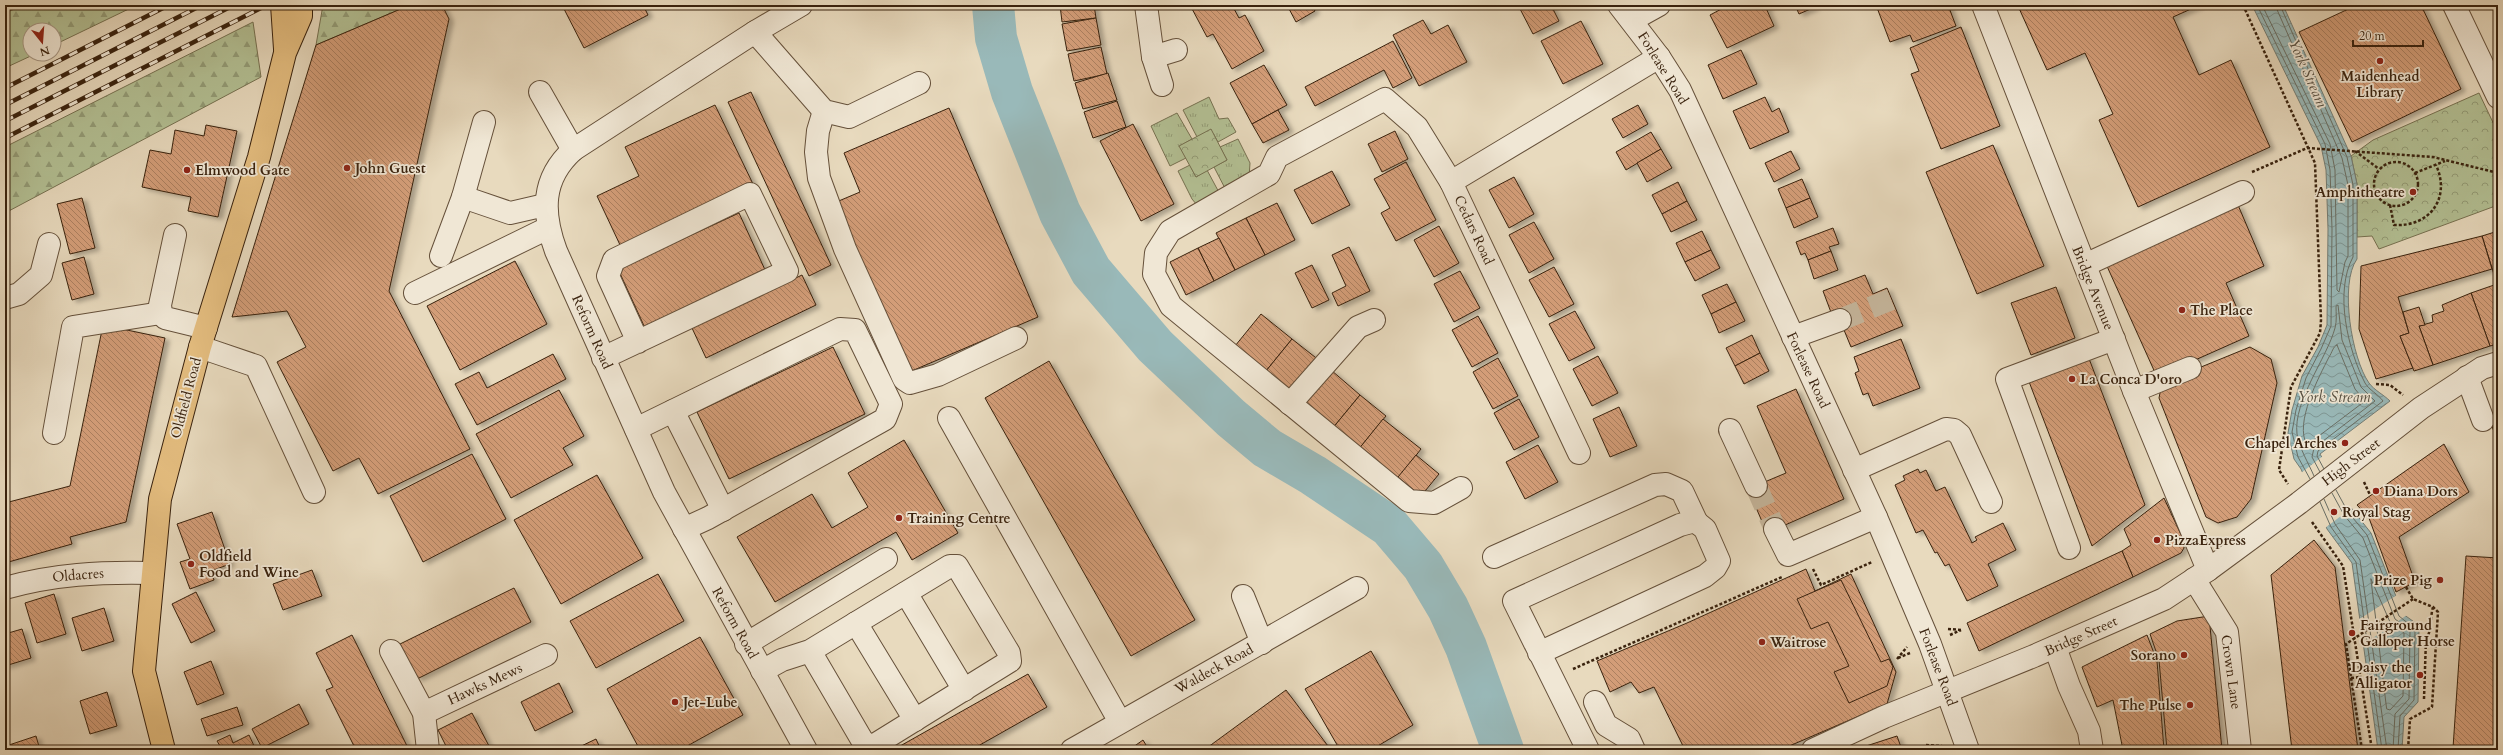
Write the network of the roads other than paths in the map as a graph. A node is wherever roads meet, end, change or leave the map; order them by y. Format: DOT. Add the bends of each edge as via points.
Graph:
graph roads {
  1 [pos="282,5"];
  2 [pos="301,5"];
  3 [pos="801,5"];
  4 [pos="1146,5"];
  5 [pos="1659,5"];
  6 [pos="1983,5"];
  7 [pos="2454,5"];
  8 [pos="1626,13"];
  9 [pos="755,32"];
  10 [pos="1176,50"];
  11 [pos="285,52"];
  12 [pos="1153,57"];
  13 [pos="1659,57"];
  14 [pos="919,83"];
  15 [pos="1162,85"];
  16 [pos="540,92"];
  17 [pos="2498,97"];
  18 [pos="824,111"];
  19 [pos="484,122"];
  20 [pos="573,150"];
  21 [pos="1451,182"];
  22 [pos="2244,192"];
  23 [pos="463,198"];
  24 [pos="545,205"];
  25 [pos="548,228"];
  26 [pos="175,235"];
  27 [pos="49,244"];
  28 [pos="441,256"];
  29 [pos="2085,265"];
  30 [pos="414,293"];
  31 [pos="5,298"];
  32 [pos="161,313"];
  33 [pos="1374,320"];
  34 [pos="1840,320"];
  35 [pos="203,337"];
  36 [pos="1016,338"];
  37 [pos="1794,338"];
  38 [pos="2114,339"];
  39 [pos="638,342"];
  40 [pos="603,358"];
  41 [pos="2498,363"];
  42 [pos="2190,368"];
  43 [pos="2467,377"];
  44 [pos="2134,391"];
  45 [pos="1290,404"];
  46 [pos="673,411"];
  47 [pos="949,418"];
  48 [pos="2483,420"];
  49 [pos="636,429"];
  50 [pos="1730,430"];
  51 [pos="54,433"];
  52 [pos="1579,453"];
  53 [pos="1854,470"];
  54 [pos="1756,486"];
  55 [pos="1461,488"];
  56 [pos="314,492"];
  57 [pos="1991,502"];
  58 [pos="723,510"];
  59 [pos="1876,517"];
  60 [pos="1698,523"];
  61 [pos="684,529"];
  62 [pos="1775,529"];
  63 [pos="2069,548"];
  64 [pos="1494,557"];
  65 [pos="886,559"];
  66 [pos="151,573"];
  67 [pos="2201,574"];
  68 [pos="5,588"];
  69 [pos="1357,588"];
  70 [pos="906,593"];
  71 [pos="1244,596"];
  72 [pos="856,623"];
  73 [pos="1262,643"];
  74 [pos="746,644"];
  75 [pos="2055,647"];
  76 [pos="391,651"];
  77 [pos="810,651"];
  78 [pos="1539,653"];
  79 [pos="546,655"];
  80 [pos="762,671"];
  81 [pos="964,690"];
  82 [pos="1948,691"];
  83 [pos="1595,702"];
  84 [pos="424,712"];
  85 [pos="915,720"];
  86 [pos="1120,722"];
  87 [pos="161,749"];
  88 [pos="428,750"];
  89 [pos="806,750"];
  90 [pos="1072,750"];
  91 [pos="1588,750"];
  92 [pos="1634,750"];
  93 [pos="1813,750"];
  94 [pos="1968,750"];
  95 [pos="2092,750"];
  96 [pos="2240,750"];
  1 -- 11 [label="main road, Oldfield Road"];
  2 -- 11 [label="main road, Oldfield Road" via="301,16"];
  3 -- 9 [label="street, Reform Road"];
  4 -- 12 [label="street"];
  5 -- 8 [label="street"];
  6 -- 29 [label="street, Bridge Avenue"];
  7 -- 17 [label="street"];
  8 -- 13 [label="street, Forlease Road"];
  9 -- 18 [label="street"];
  9 -- 20 [label="street, Reform Road"];
  10 -- 12 [label="street"];
  11 -- 35 [label="main road, Oldfield Road" via="259,157"];
  12 -- 15 [label="street"];
  13 -- 21 [label="street, Cedars Road"];
  13 -- 37 [label="street, Forlease Road" via="1680,90"];
  14 -- 18 [label="street" via="849,117"];
  16 -- 20 [label="street"];
  18 -- 36 [label="street" via="816,152 819,178 845,250 904,379 910,383 933,377"];
  19 -- 23 [label="street"];
  20 -- 24 [label="street, Reform Road" via="561,160"];
  21 -- 45 [label="street" via="1417,127 1385,99 1277,157 1269,174 1170,231 1156,253 1154,274 1171,306"];
  21 -- 52 [label="street, Cedars Road"];
  22 -- 29 [label="street"];
  23 -- 24 [label="street" via="510,213"];
  23 -- 28 [label="street"];
  24 -- 25 [label="street, Reform Road"];
  25 -- 30 [label="street"];
  25 -- 40 [label="street, Reform Road"];
  26 -- 32 [label="street" via="160,306"];
  27 -- 31 [label="street" via="41,275 19,294"];
  29 -- 38 [label="street, Bridge Avenue"];
  32 -- 35 [label="street" via="165,318"];
  32 -- 51 [label="street" via="73,327"];
  33 -- 45 [label="street" via="1358,327"];
  34 -- 37 [label="street"];
  35 -- 56 [label="street" via="256,366"];
  35 -- 66 [label="main road, Oldfield Road" via="163,483"];
  37 -- 53 [label="street, Forlease Road"];
  38 -- 44 [label="street, Bridge Avenue"];
  38 -- 63 [label="street" via="2007,379"];
  39 -- 39 [label="street" via="787,271 750,194 614,260 608,276"];
  39 -- 40 [label="street"];
  40 -- 49 [label="street, Reform Road"];
  41 -- 43 [label="street, High Street" via="2482,368"];
  42 -- 44 [label="street"];
  43 -- 48 [label="street"];
  43 -- 67 [label="street, High Street" via="2421,408 2304,499"];
  44 -- 67 [label="street, Bridge Avenue"];
  45 -- 55 [label="street" via="1409,501 1434,503"];
  46 -- 49 [label="street"];
  46 -- 58 [label="street"];
  46 -- 58 [label="street" via="840,329 855,330 891,404 885,420"];
  47 -- 86 [label="street"];
  49 -- 61 [label="street, Reform Road" via="664,492"];
  50 -- 54 [label="street"];
  53 -- 57 [label="street" via="1946,429 1954,430 1960,435"];
  53 -- 59 [label="street, Forlease Road"];
  58 -- 61 [label="street"];
  59 -- 62 [label="street" via="1788,555"];
  59 -- 82 [label="street, Forlease Road"];
  60 -- 64 [label="street" via="1682,491 1666,484 1656,485"];
  60 -- 78 [label="street" via="1705,529 1719,561 1715,568 1705,576"];
  60 -- 78 [label="street" via="1695,521 1680,525 1514,601"];
  61 -- 74 [label="street, Reform Road"];
  65 -- 74 [label="street"];
  66 -- 68 [label="street, Oldacres" via="88,572 34,580"];
  66 -- 87 [label="main road, Oldfield Road" via="144,671"];
  67 -- 75 [label="street, Bridge Street" via="2164,599"];
  67 -- 96 [label="street, Crown Lane" via="2227,632"];
  69 -- 73 [label="street, Waldeck Road"];
  70 -- 72 [label="street"];
  70 -- 81 [label="street"];
  70 -- 81 [label="street" via="950,566 957,566 1009,653 1010,661"];
  71 -- 73 [label="street"];
  72 -- 77 [label="street"];
  72 -- 85 [label="street"];
  73 -- 86 [label="street, Waldeck Road"];
  74 -- 80 [label="street, Reform Road"];
  75 -- 82 [label="street, Bridge Street"];
  75 -- 95 [label="street" via="2089,731"];
  76 -- 84 [label="street"];
  77 -- 80 [label="street" via="782,660"];
  77 -- 85 [label="street" via="868,746 876,744"];
  78 -- 91 [label="street"];
  79 -- 84 [label="street, Hawks Mews"];
  80 -- 89 [label="street, Reform Road"];
  81 -- 85 [label="street"];
  82 -- 93 [label="street, Bridge Street"];
  82 -- 94 [label="street, Forlease Road"];
  83 -- 92 [label="street" via="1606,725 1629,740"];
  84 -- 88 [label="street"];
  86 -- 90 [label="street, Waldeck Road"];
}
